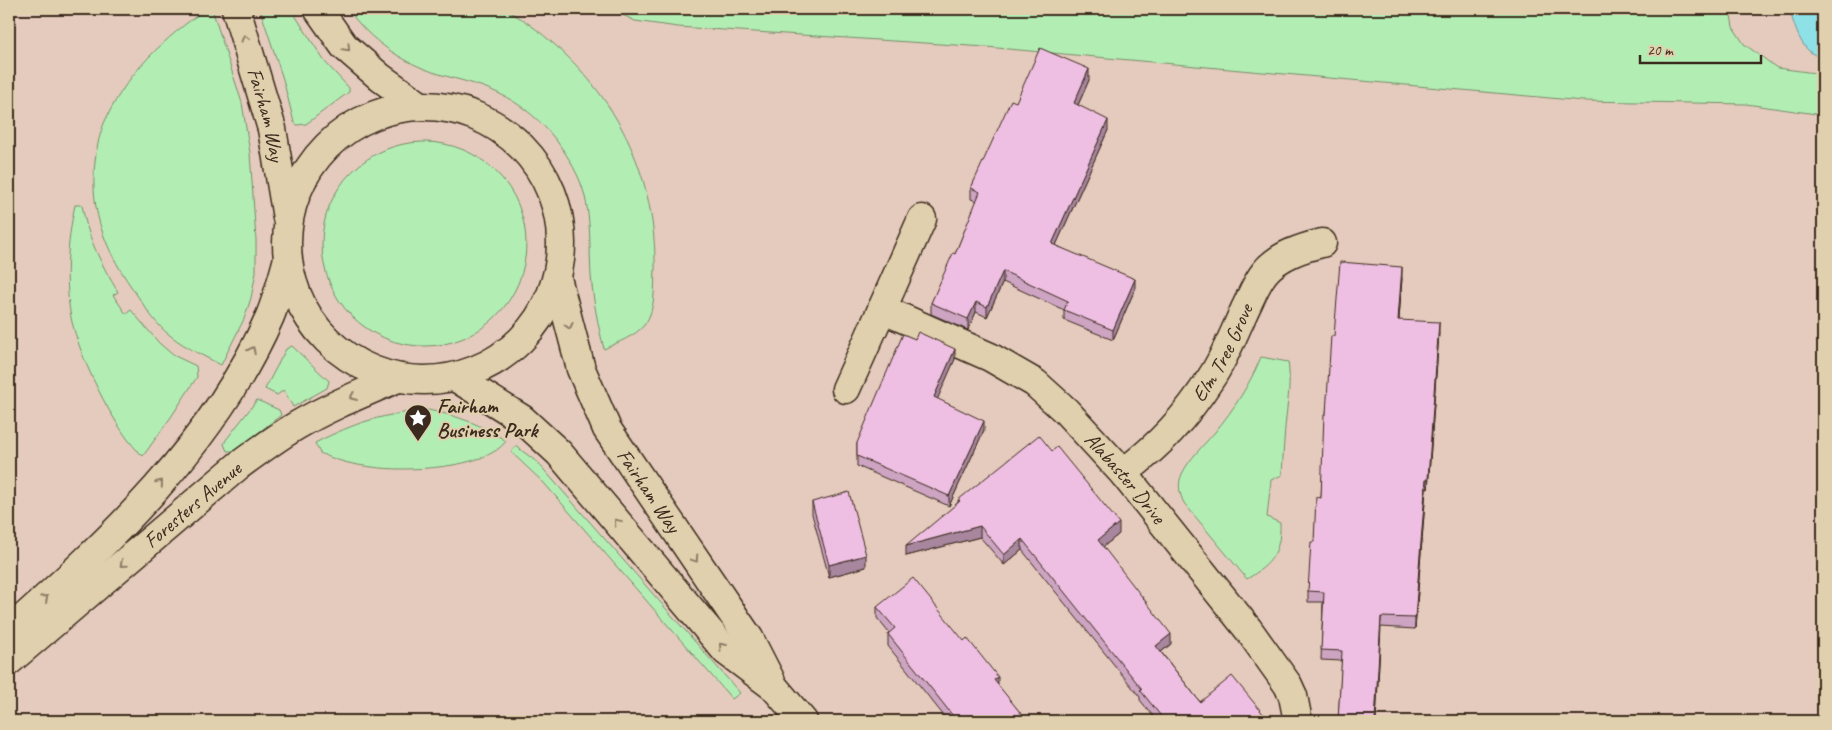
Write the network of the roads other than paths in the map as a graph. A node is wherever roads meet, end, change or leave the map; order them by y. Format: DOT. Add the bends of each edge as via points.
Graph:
graph roads {
  1 [pos="236,9"];
  2 [pos="318,9"];
  3 [pos="419,105"];
  4 [pos="922,219"];
  5 [pos="288,222"];
  6 [pos="1322,243"];
  7 [pos="287,262"];
  8 [pos="557,278"];
  9 [pos="882,308"];
  10 [pos="456,377"];
  11 [pos="398,378"];
  12 [pos="846,388"];
  13 [pos="1123,473"];
  14 [pos="9,631"];
  15 [pos="9,660"];
  16 [pos="774,687"];
  17 [pos="803,721"];
  18 [pos="1298,721"];
  5 -- 1 [label="street, Fairham Way, one-way" via="272,129"];
  2 -- 3 [label="street, one-way" via="344,46"];
  3 -- 5 [label="street" via="392,109 367,118 322,149 294,196"];
  3 -- 8 [label="street" via="445,106 470,112 514,138 532,157 556,202 562,253"];
  4 -- 9 [label="street"];
  5 -- 7 [label="street"];
  6 -- 13 [label="street, Elm Tree Grove" via="1303,247 1285,256 1265,272 1213,376 1187,414 1152,451"];
  7 -- 11 [label="street" via="296,295 313,325 336,350 365,368"];
  14 -- 7 [label="street, Foresters Avenue, one-way" via="107,541 152,494 194,441 236,382 262,332"];
  8 -- 10 [label="street" via="547,306 530,331 509,351 483,367"];
  8 -- 16 [label="street, Fairham Way, one-way" via="581,369 607,429 749,638"];
  9 -- 12 [label="street"];
  9 -- 13 [label="street, Alabaster Drive" via="990,357 1035,383 1066,411"];
  10 -- 11 [label="street" via="426,381"];
  16 -- 10 [label="street, Fairham Way, one-way" via="726,651 559,452 522,419"];
  11 -- 15 [label="street, Foresters Avenue, one-way" via="296,426 238,466"];
  13 -- 18 [label="street, Alabaster Drive" via="1283,676 1293,696"];
  16 -- 17 [label="street, Fairham Way"];
}
